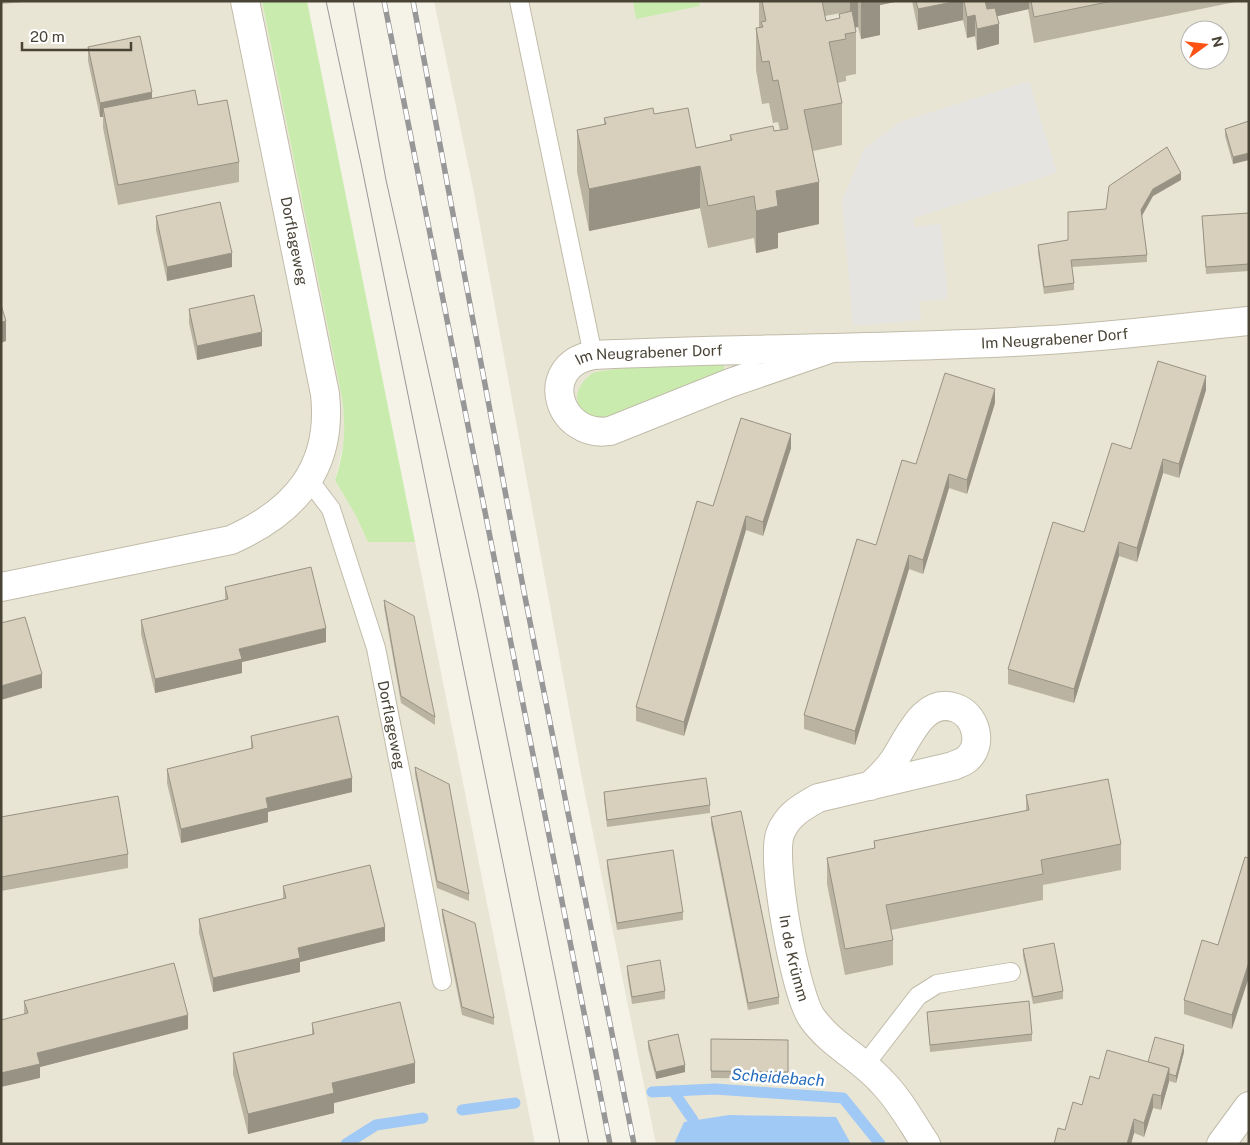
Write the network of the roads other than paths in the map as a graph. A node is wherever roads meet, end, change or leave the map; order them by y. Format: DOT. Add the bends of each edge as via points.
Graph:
graph roads {
  1 [pos="245,1"];
  2 [pos="519,1"];
  3 [pos="1249,321"];
  4 [pos="832,348"];
  5 [pos="592,355"];
  6 [pos="309,480"];
  7 [pos="1,587"];
  8 [pos="870,786"];
  9 [pos="1011,972"];
  10 [pos="442,981"];
  11 [pos="864,1066"];
  12 [pos="1249,1106"];
  13 [pos="926,1144"];
  14 [pos="1220,1144"];
  1 -- 6 [label="street, Dorflageweg" via="325,394 328,418 325,441"];
  2 -- 5 [label="lane"];
  3 -- 4 [label="street, Im Neugrabener Dorf" via="1032,341"];
  4 -- 5 [label="street, Im Neugrabener Dorf"];
  4 -- 5 [label="street, Im Neugrabener Dorf" via="604,432 590,431 574,423 563,407 560,394 564,371 575,360"];
  6 -- 7 [label="street, Dorflageweg" via="298,495 266,522 231,540"];
  6 -- 10 [label="lane, Dorflageweg" via="331,509 376,648"];
  8 -- 11 [label="street, In de Krümm" via="818,798 801,807 788,818 780,834 777,851 796,970 811,1016 824,1033"];
  9 -- 11 [label="lane" via="937,984 918,996"];
  11 -- 13 [label="street, In de Krümm" via="882,1082"];
  12 -- 14 [label="street"];
}
